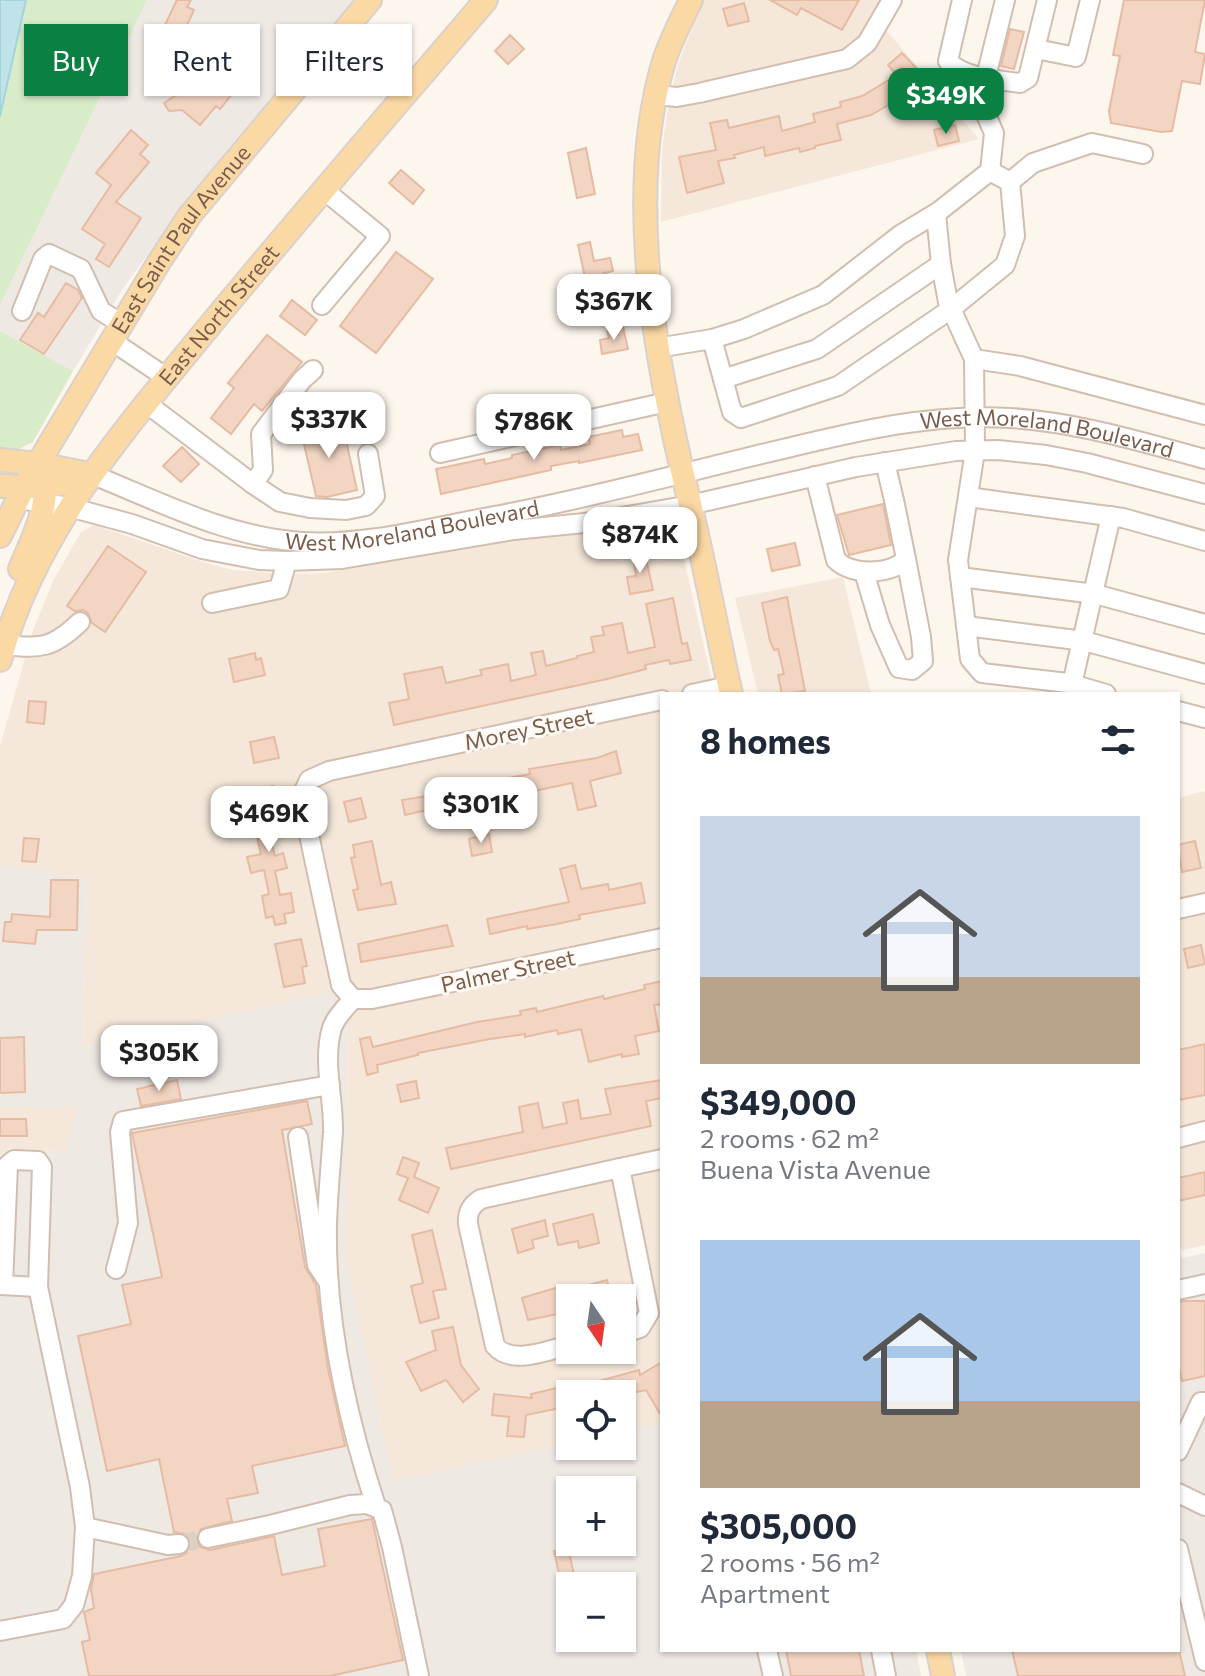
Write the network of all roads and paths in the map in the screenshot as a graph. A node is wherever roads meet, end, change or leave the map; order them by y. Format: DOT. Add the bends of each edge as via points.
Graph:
graph roads {
  1 [pos="370,0"];
  2 [pos="486,0"];
  3 [pos="691,0"];
  4 [pos="892,0"];
  5 [pos="962,0"];
  6 [pos="1005,0"];
  7 [pos="1047,0"];
  8 [pos="1090,0"];
  9 [pos="1036,49"];
  10 [pos="986,78"];
  11 [pos="656,95"];
  12 [pos="1143,154"];
  13 [pos="990,171"];
  14 [pos="1010,182"];
  15 [pos="324,190"];
  16 [pos="936,214"];
  17 [pos="941,264"];
  18 [pos="322,305"];
  19 [pos="951,309"];
  20 [pos="22,311"];
  21 [pos="117,333"];
  22 [pos="712,339"];
  23 [pos="657,348"];
  24 [pos="974,359"];
  25 [pos="313,370"];
  26 [pos="167,378"];
  27 [pos="723,379"];
  28 [pos="667,402"];
  29 [pos="146,403"];
  30 [pos="1205,415"];
  31 [pos="974,417"];
  32 [pos="794,447"];
  33 [pos="975,451"];
  34 [pos="440,453"];
  35 [pos="368,454"];
  36 [pos="1205,459"];
  37 [pos="0,460"];
  38 [pos="885,462"];
  39 [pos="39,464"];
  40 [pos="682,473"];
  41 [pos="91,474"];
  42 [pos="808,478"];
  43 [pos="253,484"];
  44 [pos="22,494"];
  45 [pos="1205,494"];
  46 [pos="968,497"];
  47 [pos="690,505"];
  48 [pos="69,507"];
  49 [pos="1111,516"];
  50 [pos="0,536"];
  51 [pos="1205,541"];
  52 [pos="906,559"];
  53 [pos="287,561"];
  54 [pos="864,572"];
  55 [pos="960,577"];
  56 [pos="1095,594"];
  57 [pos="212,603"];
  58 [pos="0,617"];
  59 [pos="80,622"];
  60 [pos="1205,624"];
  61 [pos="966,626"];
  62 [pos="1084,641"];
  63 [pos="2,652"];
  64 [pos="1205,674"];
  65 [pos="1072,684"];
  66 [pos="730,690"];
  67 [pos="1099,692"];
  68 [pos="660,700"];
  69 [pos="1180,712"];
  70 [pos="1205,718"];
  71 [pos="1205,903"];
  72 [pos="1180,909"];
  73 [pos="660,938"];
  74 [pos="353,999"];
  75 [pos="330,1085"];
  76 [pos="1205,1131"];
  77 [pos="298,1137"];
  78 [pos="1180,1137"];
  79 [pos="660,1159"];
  80 [pos="620,1168"];
  81 [pos="116,1269"];
  82 [pos="1205,1284"];
  83 [pos="2,1285"];
  84 [pos="330,1285"];
  85 [pos="38,1287"];
  86 [pos="1180,1290"];
  87 [pos="636,1329"];
  88 [pos="556,1348"];
  89 [pos="1205,1402"];
  90 [pos="1190,1430"];
  91 [pos="1180,1448"];
  92 [pos="1180,1494"];
  93 [pos="376,1506"];
  94 [pos="1205,1506"];
  95 [pos="85,1527"];
  96 [pos="208,1538"];
  97 [pos="179,1544"];
  98 [pos="1182,1583"];
  99 [pos="0,1631"];
  100 [pos="767,1652"];
  101 [pos="881,1652"];
  102 [pos="938,1652"];
  103 [pos="1205,1661"];
  104 [pos="416,1675"];
  105 [pos="773,1676"];
  106 [pos="886,1676"];
  107 [pos="943,1676"];
  1 -- 21 [label="main road, East Saint Paul Avenue" via="190,215"];
  2 -- 15 [label="main road, East North Street"];
  3 -- 11 [label="main road" via="670,45"];
  4 -- 11 [label="street" via="867,43 847,59 699,93"];
  5 -- 10 [label="street" via="948,61"];
  6 -- 10 [label="street"];
  7 -- 9 [label="street"];
  8 -- 9 [label="street" via="1076,57"];
  9 -- 10 [label="street" via="1028,78 1020,83"];
  10 -- 13 [label="street" via="980,101 994,133"];
  11 -- 23 [label="main road" via="649,136 647,242"];
  12 -- 14 [label="street" via="1092,143 1033,163"];
  13 -- 14 [label="street"];
  13 -- 16 [label="street"];
  14 -- 19 [label="street" via="1015,236 1005,265"];
  15 -- 18 [label="street" via="380,236"];
  15 -- 26 [label="main road, East North Street"];
  16 -- 17 [label="street"];
  16 -- 22 [label="street" via="823,295"];
  17 -- 19 [label="street"];
  17 -- 27 [label="street" via="817,349"];
  19 -- 24 [label="street"];
  19 -- 27 [label="street" via="838,386 741,418 732,412"];
  20 -- 21 [label="street" via="49,254 81,269"];
  21 -- 26 [label="street"];
  21 -- 39 [label="main road, East Saint Paul Avenue"];
  22 -- 23 [label="street"];
  22 -- 27 [label="street"];
  23 -- 28 [label="main road"];
  24 -- 30 [label="street" via="1020,366"];
  24 -- 31 [label="street"];
  25 -- 43 [label="street" via="261,434 263,470"];
  26 -- 29 [label="main road, East North Street"];
  28 -- 34 [label="street"];
  28 -- 40 [label="main road"];
  29 -- 41 [label="main road, East North Street"];
  29 -- 43 [label="street"];
  31 -- 32 [label="street, West Moreland Boulevard" via="904,422"];
  31 -- 33 [label="street"];
  31 -- 36 [label="street, West Moreland Boulevard" via="1075,426"];
  32 -- 40 [label="street, West Moreland Boulevard"];
  32 -- 42 [label="street"];
  33 -- 38 [label="street, West Moreland Boulevard"];
  33 -- 45 [label="street, West Moreland Boulevard" via="1060,457"];
  33 -- 46 [label="street"];
  35 -- 43 [label="street" via="375,496 366,506 310,508 280,502"];
  37 -- 39 [label="main road, West Moreland Boulevard"];
  38 -- 42 [label="street, West Moreland Boulevard"];
  38 -- 52 [label="street"];
  39 -- 41 [label="main road, West Moreland Boulevard"];
  39 -- 44 [label="main road" via="45,475"];
  40 -- 41 [label="street, West Moreland Boulevard" via="582,499 329,543 248,534"];
  40 -- 47 [label="main road"];
  41 -- 44 [label="main road"];
  41 -- 48 [label="main road, East North Street"];
  42 -- 47 [label="street, West Moreland Boulevard"];
  42 -- 54 [label="street" via="836,560"];
  44 -- 48 [label="street, West Moreland Boulevard"];
  44 -- 50 [label="main road"];
  44 -- 58 [label="main road"];
  46 -- 49 [label="street"];
  46 -- 55 [label="street"];
  47 -- 53 [label="street, West Moreland Boulevard" via="342,559"];
  47 -- 66 [label="main road"];
  48 -- 53 [label="street, West Moreland Boulevard" via="202,549"];
  48 -- 63 [label="main road, East North Street" via="34,569"];
  49 -- 51 [label="street"];
  49 -- 56 [label="street"];
  52 -- 54 [label="street"];
  52 -- 54 [label="street" via="923,661 912,670 899,668"];
  53 -- 57 [label="street" via="279,589"];
  55 -- 56 [label="street"];
  55 -- 61 [label="street"];
  56 -- 60 [label="street"];
  56 -- 62 [label="street"];
  59 -- 63 [label="street" via="47,646"];
  61 -- 62 [label="street"];
  61 -- 65 [label="street" via="970,659 982,673"];
  62 -- 64 [label="street"];
  62 -- 65 [label="street"];
  65 -- 67 [label="street"];
  68 -- 74 [label="street, Morey Street" via="329,771 306,783 302,802 341,985"];
  69 -- 70 [label="street"];
  71 -- 72 [label="street"];
  73 -- 74 [label="street, Palmer Street"];
  74 -- 75 [label="street" via="332,1025"];
  75 -- 81 [label="street" via="123,1121 128,1223"];
  75 -- 84 [label="street"];
  76 -- 78 [label="street"];
  77 -- 84 [label="street" via="317,1265"];
  79 -- 80 [label="street"];
  80 -- 87 [label="street" via="649,1313"];
  80 -- 88 [label="street" via="481,1199 467,1217 495,1346 511,1356"];
  82 -- 86 [label="street"];
  83 -- 85 [label="street"];
  83 -- 85 [label="street" via="8,1165 14,1160 38,1161"];
  84 -- 93 [label="street" via="340,1377"];
  85 -- 95 [label="street"];
  89 -- 90 [label="street"];
  90 -- 91 [label="street"];
  92 -- 94 [label="street"];
  93 -- 96 [label="street" via="350,1505"];
  93 -- 104 [label="street" via="382,1510 392,1547"];
  95 -- 97 [label="street"];
  95 -- 99 [label="street" via="82,1576 74,1605 63,1619"];
  98 -- 103 [label="street"];
  100 -- 105 [label="street"];
  101 -- 106 [label="street"];
  102 -- 107 [label="main road"];
}
